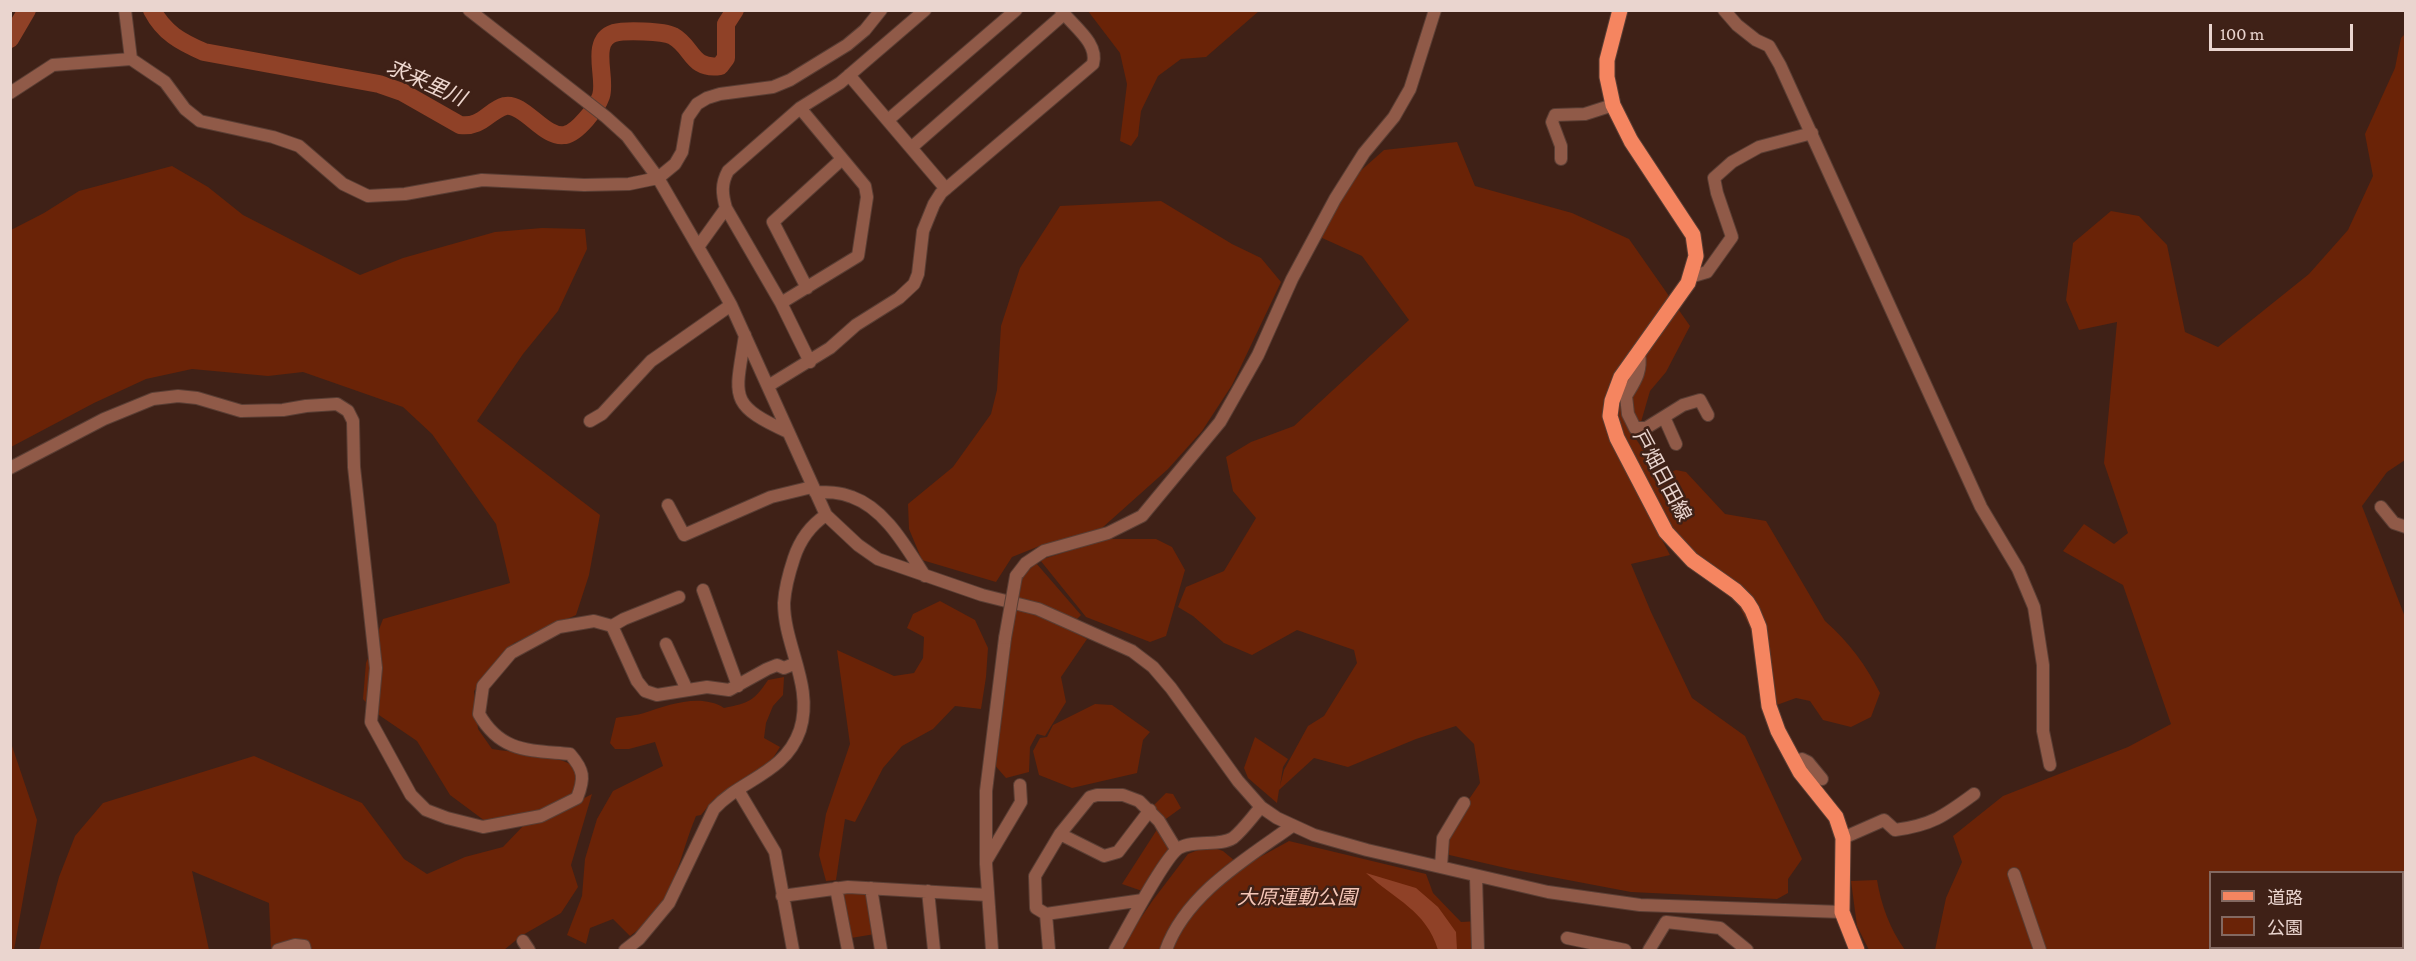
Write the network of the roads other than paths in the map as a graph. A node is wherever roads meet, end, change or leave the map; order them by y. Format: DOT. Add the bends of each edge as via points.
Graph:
graph roads {
  1 [pos="125,10"];
  2 [pos="469,10"];
  3 [pos="881,10"];
  4 [pos="925,10"];
  5 [pos="1016,10"];
  6 [pos="1435,10"];
  7 [pos="1620,10"];
  8 [pos="1724,10"];
  9 [pos="1062,12"];
  10 [pos="131,59"];
  11 [pos="849,75"];
  12 [pos="10,93"];
  13 [pos="1613,105"];
  14 [pos="800,108"];
  15 [pos="888,120"];
  16 [pos="1812,133"];
  17 [pos="912,147"];
  18 [pos="1561,159"];
  19 [pos="842,160"];
  20 [pos="658,178"];
  21 [pos="946,189"];
  22 [pos="726,208"];
  23 [pos="698,247"];
  24 [pos="1690,277"];
  25 [pos="807,288"];
  26 [pos="781,303"];
  27 [pos="731,305"];
  28 [pos="745,335"];
  29 [pos="1638,353"];
  30 [pos="810,362"];
  31 [pos="768,386"];
  32 [pos="1708,416"];
  33 [pos="1664,417"];
  34 [pos="590,421"];
  35 [pos="788,432"];
  36 [pos="1676,444"];
  37 [pos="10,468"];
  38 [pos="814,489"];
  39 [pos="668,505"];
  40 [pos="2381,507"];
  41 [pos="826,515"];
  42 [pos="2406,527"];
  43 [pos="925,576"];
  44 [pos="703,590"];
  45 [pos="679,597"];
  46 [pos="612,626"];
  47 [pos="666,644"];
  48 [pos="796,663"];
  49 [pos="738,686"];
  50 [pos="687,690"];
  51 [pos="1795,762"];
  52 [pos="2050,765"];
  53 [pos="1821,779"];
  54 [pos="1020,785"];
  55 [pos="738,790"];
  56 [pos="1974,794"];
  57 [pos="1464,803"];
  58 [pos="1261,807"];
  59 [pos="1150,810"];
  60 [pos="1292,826"];
  61 [pos="1060,834"];
  62 [pos="1843,838"];
  63 [pos="1176,849"];
  64 [pos="986,861"];
  65 [pos="1441,866"];
  66 [pos="2014,874"];
  67 [pos="1476,876"];
  68 [pos="836,888"];
  69 [pos="871,888"];
  70 [pos="928,891"];
  71 [pos="988,895"];
  72 [pos="783,896"];
  73 [pos="1143,900"];
  74 [pos="1842,912"];
  75 [pos="1046,914"];
  76 [pos="1567,938"];
  77 [pos="1854,949"];
  78 [pos="627,950"];
  79 [pos="279,951"];
  80 [pos="305,951"];
  81 [pos="792,951"];
  82 [pos="848,951"];
  83 [pos="881,951"];
  84 [pos="934,951"];
  85 [pos="992,951"];
  86 [pos="1049,951"];
  87 [pos="1115,951"];
  88 [pos="1167,951"];
  89 [pos="1478,951"];
  90 [pos="1625,951"];
  91 [pos="1649,951"];
  92 [pos="1747,951"];
  93 [pos="2040,951"];
  1 -- 10 [label="street"];
  2 -- 20 [label="street" via="606,117 627,136"];
  3 -- 20 [label="street" via="847,45 790,80 773,87 720,94 697,104 688,117 682,152"];
  4 -- 11 [label="street"];
  5 -- 15 [label="street"];
  6 -- 64 [label="street, bridge" via="1410,89 1335,199 1292,279 1258,355 1220,422 1142,516 1108,533 1044,551 1026,563 1016,576 986,791"];
  7 -- 13 [label="main road, 戸畑日田線" via="1607,60"];
  8 -- 16 [label="street" via="1737,25 1768,46"];
  9 -- 17 [label="street"];
  9 -- 21 [label="street" via="1092,47 1093,64"];
  10 -- 12 [label="street" via="53,65"];
  10 -- 20 [label="street" via="165,82 185,109 200,121 299,146 343,184 368,196 405,194 482,180 584,185 629,184"];
  11 -- 14 [label="street"];
  11 -- 15 [label="street"];
  13 -- 18 [label="street" via="1585,114 1555,115 1552,122 1561,146"];
  13 -- 24 [label="main road, 戸畑日田線" via="1631,141 1693,235 1696,256"];
  14 -- 19 [label="street"];
  14 -- 22 [label="street" via="728,171 722,194"];
  15 -- 17 [label="street"];
  16 -- 24 [label="street" via="1759,147 1714,177 1732,237 1707,272"];
  16 -- 52 [label="street" via="1981,507 2018,568 2034,607 2043,665 2043,732"];
  17 -- 21 [label="street"];
  19 -- 25 [label="street" via="865,186 867,197 858,256"];
  19 -- 25 [label="street" via="773,222"];
  20 -- 23 [label="street"];
  21 -- 30 [label="street" via="925,224 914,284"];
  22 -- 23 [label="street"];
  22 -- 26 [label="street"];
  23 -- 27 [label="street"];
  24 -- 29 [label="main road, 戸畑日田線"];
  25 -- 26 [label="street"];
  26 -- 30 [label="street"];
  27 -- 28 [label="street"];
  27 -- 34 [label="street" via="651,361 602,414"];
  28 -- 31 [label="street"];
  28 -- 35 [label="street" via="737,384 741,400 747,411"];
  29 -- 33 [label="street" via="1639,375 1626,396 1628,414 1635,428 1646,428"];
  29 -- 51 [label="main road, 戸畑日田線" via="1621,377 1612,401 1610,416 1617,438 1666,532 1692,560 1736,591 1752,610 1759,627 1769,706"];
  30 -- 31 [label="street"];
  31 -- 35 [label="street"];
  32 -- 33 [label="street" via="1700,400"];
  33 -- 36 [label="street"];
  35 -- 38 [label="street"];
  37 -- 46 [label="street" via="104,419 153,399 178,396 241,411 337,404 348,411 353,421 354,467 376,668 371,723 411,795 426,810 447,818 483,827 541,816 577,798 583,782 580,765 570,754 517,748 488,730 478,714 483,686 511,652 559,627 594,621"];
  38 -- 39 [label="street" via="771,497 684,535"];
  38 -- 41 [label="street"];
  38 -- 43 [label="street" via="854,497 866,504 885,520"];
  40 -- 42 [label="street" via="2394,523"];
  41 -- 43 [label="street" via="878,559"];
  41 -- 48 [label="street" via="811,527 796,551 787,579 784,605"];
  43 -- 58 [label="street" via="1038,609 1132,651 1172,688"];
  44 -- 49 [label="street"];
  45 -- 46 [label="street"];
  46 -- 50 [label="street" via="645,691 657,695"];
  47 -- 50 [label="street"];
  48 -- 49 [label="street" via="766,669"];
  48 -- 55 [label="street" via="805,703 793,746 781,760"];
  49 -- 50 [label="street" via="729,690"];
  51 -- 53 [label="street" via="1808,762"];
  51 -- 62 [label="main road, 戸畑日田線" via="1836,817"];
  54 -- 64 [label="street" via="1021,802"];
  55 -- 72 [label="street" via="775,852"];
  55 -- 78 [label="street" via="714,809 669,903"];
  56 -- 62 [label="street" via="1920,827 1895,830 1884,820"];
  57 -- 65 [label="street" via="1443,838"];
  58 -- 60 [label="street"];
  58 -- 63 [label="street" via="1232,839 1192,843"];
  59 -- 61 [label="street" via="1123,795 1097,795 1090,797"];
  59 -- 61 [label="street" via="1118,852 1111,855 1104,856"];
  59 -- 63 [label="street"];
  60 -- 65 [label="street" via="1367,850"];
  60 -- 88 [label="street" via="1237,865 1188,911"];
  61 -- 75 [label="street" via="1035,876 1036,908"];
  62 -- 74 [label="main road, 戸畑日田線"];
  63 -- 73 [label="street"];
  64 -- 71 [label="street"];
  65 -- 67 [label="street"];
  66 -- 93 [label="street"];
  67 -- 74 [label="street" via="1548,892 1640,905"];
  67 -- 89 [label="street"];
  68 -- 69 [label="street"];
  68 -- 72 [label="street"];
  68 -- 82 [label="street"];
  69 -- 70 [label="street"];
  69 -- 83 [label="street"];
  70 -- 71 [label="street"];
  70 -- 84 [label="street"];
  71 -- 85 [label="street"];
  72 -- 81 [label="street"];
  73 -- 75 [label="street"];
  73 -- 87 [label="street"];
  74 -- 77 [label="main road, 戸畑日田線"];
  75 -- 86 [label="street"];
  76 -- 90 [label="street"];
  79 -- 80 [label="street" via="295,945 304,946"];
  91 -- 92 [label="street" via="1666,922 1720,928"];
}
